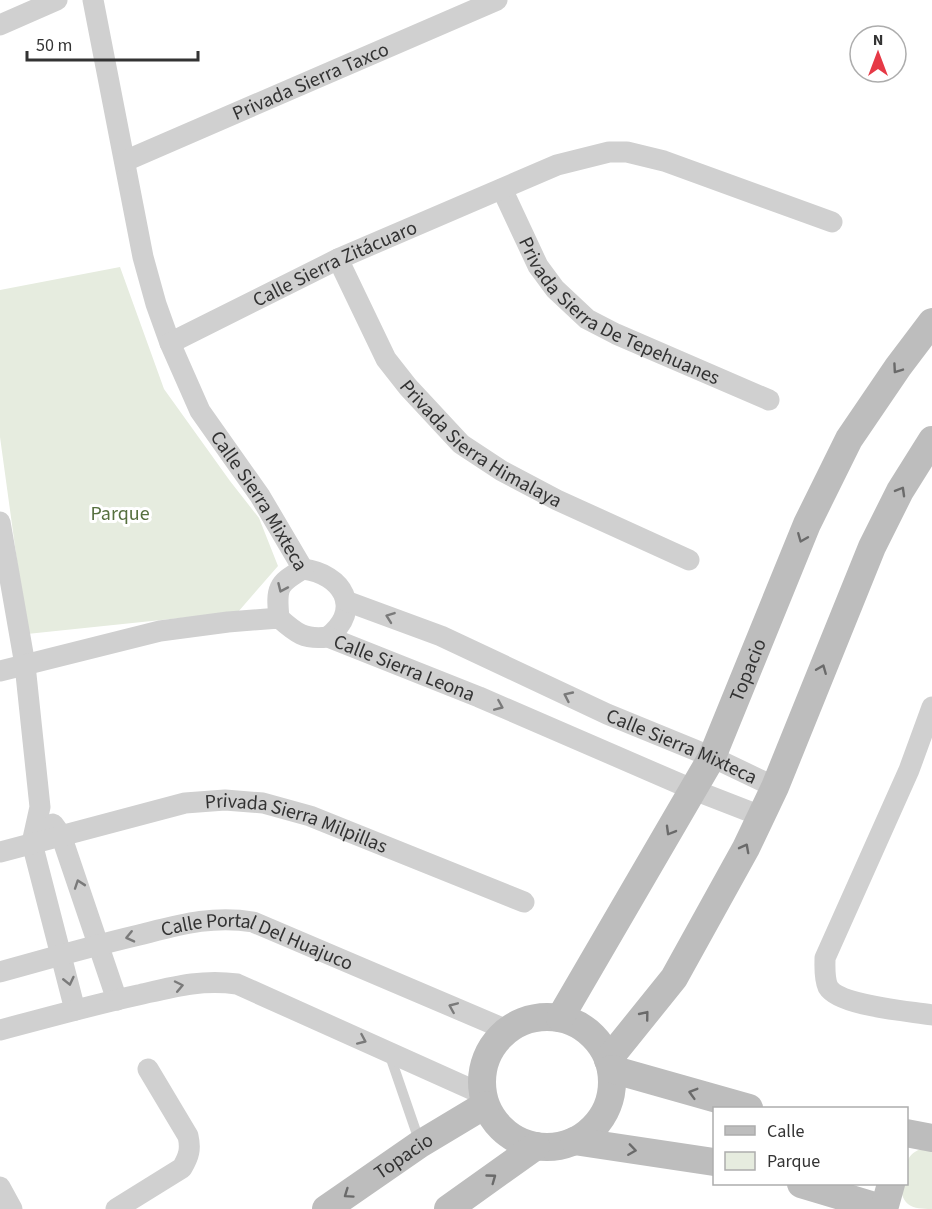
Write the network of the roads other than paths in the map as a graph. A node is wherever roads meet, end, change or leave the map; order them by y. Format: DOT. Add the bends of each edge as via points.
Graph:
graph roads {
  1 [pos="57,0"];
  2 [pos="93,0"];
  3 [pos="496,0"];
  4 [pos="0,25"];
  5 [pos="124,160"];
  6 [pos="502,189"];
  7 [pos="832,222"];
  8 [pos="338,259"];
  9 [pos="932,322"];
  10 [pos="170,343"];
  11 [pos="769,399"];
  12 [pos="932,440"];
  13 [pos="0,522"];
  14 [pos="688,560"];
  15 [pos="303,570"];
  16 [pos="346,601"];
  17 [pos="279,618"];
  18 [pos="328,637"];
  19 [pos="25,665"];
  20 [pos="0,671"];
  21 [pos="932,707"];
  22 [pos="607,714"];
  23 [pos="592,746"];
  24 [pos="712,757"];
  25 [pos="775,787"];
  26 [pos="694,790"];
  27 [pos="40,807"];
  28 [pos="761,816"];
  29 [pos="61,835"];
  30 [pos="32,843"];
  31 [pos="0,852"];
  32 [pos="524,902"];
  33 [pos="99,944"];
  34 [pos="62,954"];
  35 [pos="0,972"];
  36 [pos="117,1000"];
  37 [pos="75,1010"];
  38 [pos="932,1015"];
  39 [pos="560,1018"];
  40 [pos="0,1030"];
  41 [pos="507,1030"];
  42 [pos="389,1052"];
  43 [pos="610,1065"];
  44 [pos="148,1069"];
  45 [pos="484,1100"];
  46 [pos="740,1107"];
  47 [pos="908,1133"];
  48 [pos="932,1138"];
  49 [pos="574,1141"];
  50 [pos="420,1143"];
  51 [pos="536,1146"];
  52 [pos="713,1162"];
  53 [pos="814,1185"];
  54 [pos="891,1185"];
  55 [pos="0,1187"];
  56 [pos="12,1209"];
  57 [pos="116,1209"];
  58 [pos="326,1209"];
  59 [pos="448,1209"];
  60 [pos="884,1209"];
  1 -- 4 [label="street"];
  2 -- 5 [label="street, Calle Sierra Mixteca"];
  3 -- 5 [label="street, Privada Sierra Taxco"];
  5 -- 10 [label="street, Calle Sierra Mixteca" via="144,257"];
  6 -- 7 [label="street, Calle Sierra Zitácuaro" via="557,165 609,152 627,152 699,173"];
  6 -- 8 [label="street, Calle Sierra Zitácuaro"];
  6 -- 11 [label="street, Privada Sierra De Tepehuanes" via="538,266 555,289 587,319"];
  8 -- 10 [label="street, Calle Sierra Zitácuaro"];
  8 -- 14 [label="street, Privada Sierra Himalaya" via="386,358 461,444 557,500"];
  9 -- 24 [label="street, Topacio, one-way" via="849,439 807,524"];
  10 -- 15 [label="street, Calle Sierra Mixteca" via="200,411 260,495"];
  25 -- 12 [label="street, one-way" via="872,547"];
  13 -- 19 [label="street"];
  15 -- 16 [label="street, Calle Sierra Mixteca" via="319,571 339,585"];
  15 -- 17 [label="street, one-way" via="285,579 279,589"];
  16 -- 18 [label="street" via="338,629"];
  22 -- 16 [label="street, Calle Sierra Mixteca, one-way" via="441,636"];
  17 -- 18 [label="street, Calle Sierra Leona" via="296,633 314,639"];
  17 -- 19 [label="street" via="160,631"];
  18 -- 23 [label="street, Calle Sierra Leona, one-way"];
  19 -- 20 [label="street"];
  19 -- 27 [label="street"];
  21 -- 38 [label="street" via="909,770 825,958 824,973 837,996 851,1002"];
  22 -- 23 [label="street"];
  22 -- 24 [label="street, Calle Sierra Mixteca"];
  23 -- 26 [label="street, Calle Sierra Leona"];
  24 -- 25 [label="street, Calle Sierra Mixteca"];
  24 -- 26 [label="street, Topacio"];
  25 -- 28 [label="street"];
  26 -- 28 [label="street, Calle Sierra Leona"];
  26 -- 39 [label="street, Topacio, one-way"];
  27 -- 29 [label="street"];
  27 -- 30 [label="street"];
  43 -- 28 [label="street, one-way" via="674,978"];
  29 -- 30 [label="street, Privada Sierra Milpillas"];
  29 -- 32 [label="street, Privada Sierra Milpillas" via="185,803 263,803 310,816"];
  33 -- 29 [label="street, one-way"];
  30 -- 31 [label="street, Privada Sierra Milpillas"];
  30 -- 34 [label="street"];
  33 -- 34 [label="street, Calle Portal Del Huajuco"];
  33 -- 36 [label="street"];
  41 -- 33 [label="street, Calle Portal Del Huajuco, one-way" via="253,922 202,920"];
  34 -- 35 [label="street, Calle Portal Del Huajuco"];
  34 -- 37 [label="street, one-way"];
  36 -- 37 [label="street, Calle Portal Del Huajuco"];
  36 -- 42 [label="street, Calle Portal Del Huajuco, one-way" via="196,982 237,984"];
  37 -- 40 [label="street, Calle Portal Del Huajuco"];
  39 -- 41 [label="street" via="523,1021"];
  39 -- 43 [label="street" via="580,1026 597,1041"];
  41 -- 45 [label="street" via="491,1048 482,1070"];
  42 -- 45 [label="street, Calle Portal Del Huajuco"];
  42 -- 50 [label="lane"];
  46 -- 43 [label="street, one-way"];
  43 -- 49 [label="street" via="611,1091 605,1111 592,1129"];
  44 -- 57 [label="street" via="188,1136 188,1158 182,1168"];
  45 -- 50 [label="street, Topacio"];
  45 -- 51 [label="street" via="496,1124 514,1139"];
  47 -- 48 [label="street"];
  49 -- 51 [label="street" via="555,1147"];
  49 -- 52 [label="street, one-way"];
  50 -- 58 [label="street, Topacio, one-way"];
  59 -- 51 [label="street, one-way"];
  53 -- 60 [label="street"];
  54 -- 60 [label="street"];
  55 -- 56 [label="street"];
}
